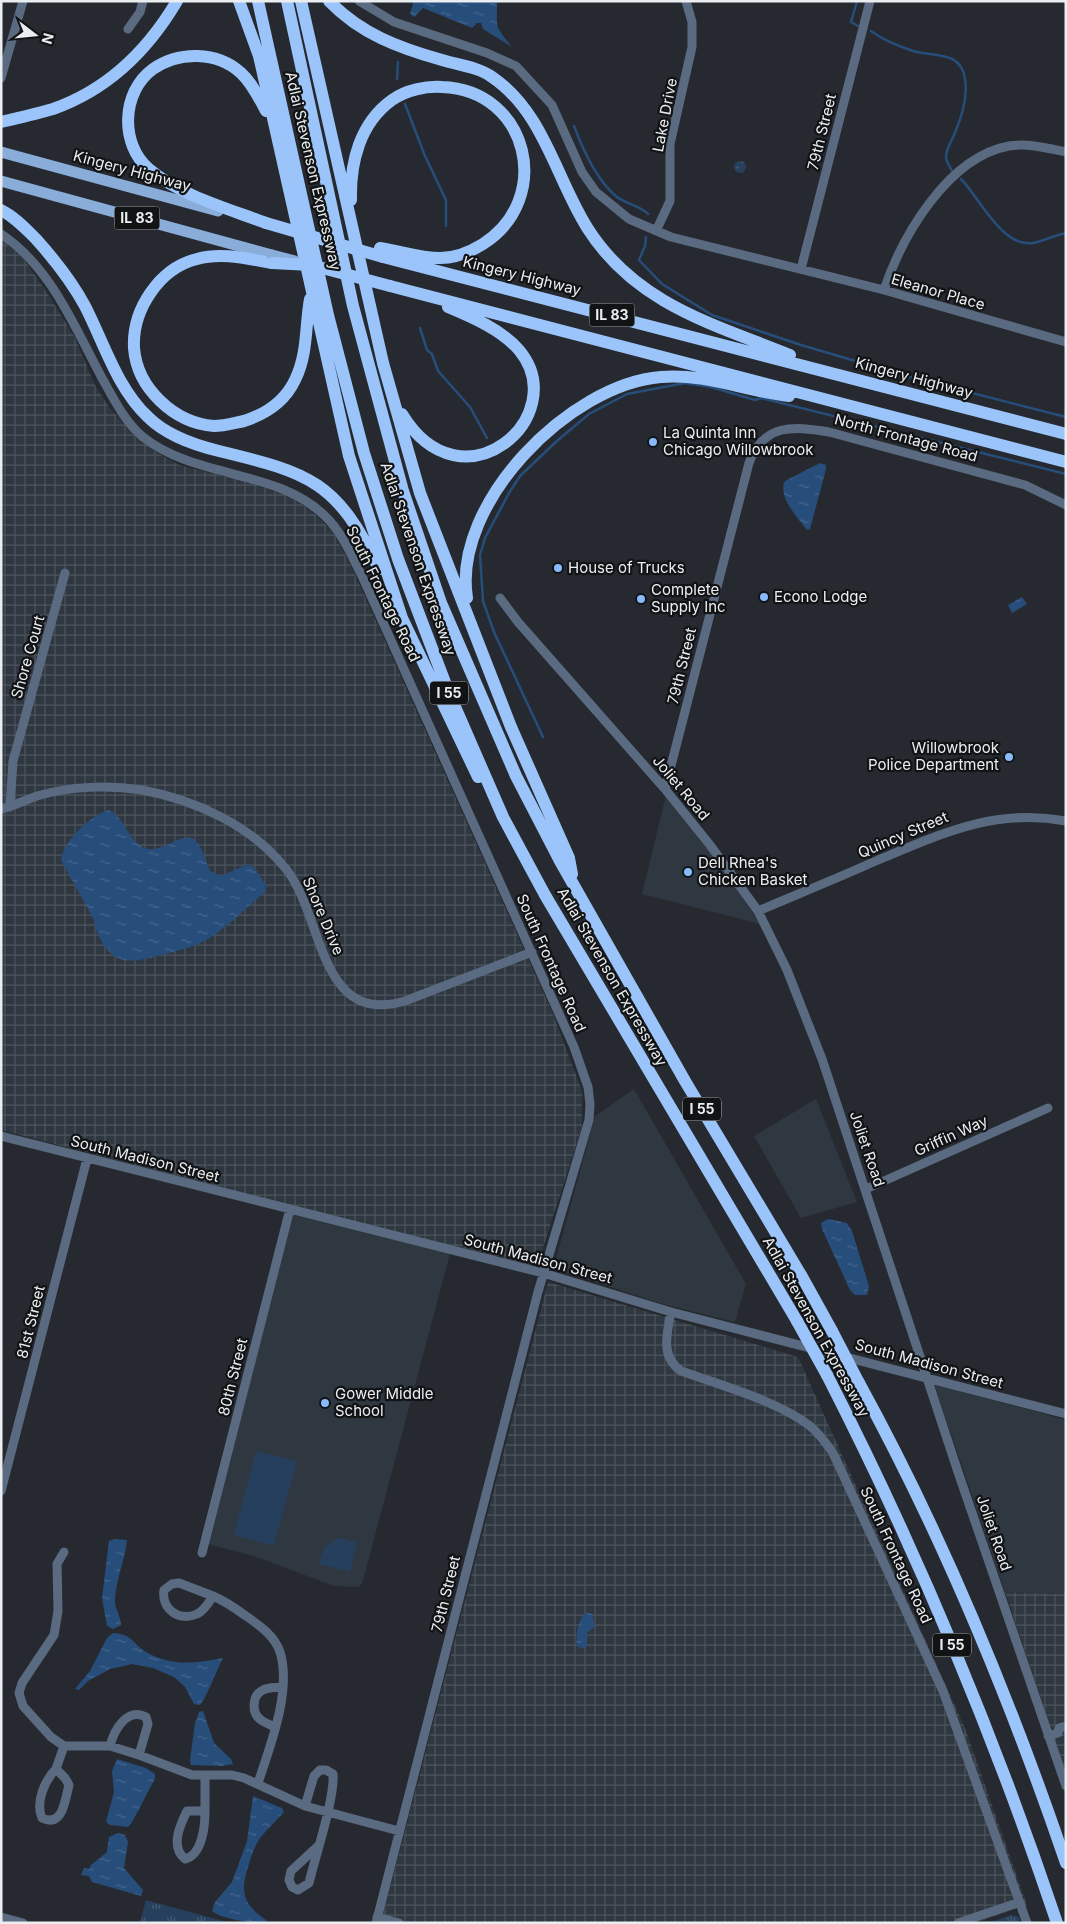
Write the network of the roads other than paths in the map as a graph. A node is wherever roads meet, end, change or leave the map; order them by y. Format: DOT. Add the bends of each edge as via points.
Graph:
graph roads {
  1 [pos="23,1"];
  2 [pos="143,1"];
  3 [pos="177,1"];
  4 [pos="239,1"];
  5 [pos="258,1"];
  6 [pos="287,1"];
  7 [pos="301,1"];
  8 [pos="329,1"];
  9 [pos="359,1"];
  10 [pos="686,1"];
  11 [pos="870,1"];
  12 [pos="128,29"];
  13 [pos="1,78"];
  14 [pos="1,122"];
  15 [pos="272,122"];
  16 [pos="1,152"];
  17 [pos="1066,152"];
  18 [pos="1,181"];
  19 [pos="1,210"];
  20 [pos="351,223"];
  21 [pos="266,224"];
  22 [pos="656,232"];
  23 [pos="1,234"];
  24 [pos="382,253"];
  25 [pos="272,259"];
  26 [pos="802,269"];
  27 [pos="404,290"];
  28 [pos="884,290"];
  29 [pos="312,291"];
  30 [pos="1066,342"];
  31 [pos="383,363"];
  32 [pos="841,375"];
  33 [pos="834,402"];
  34 [pos="1066,434"];
  35 [pos="1066,462"];
  36 [pos="749,463"];
  37 [pos="1066,505"];
  38 [pos="65,573"];
  39 [pos="500,598"];
  40 [pos="402,618"];
  41 [pos="471,622"];
  42 [pos="665,790"];
  43 [pos="5,808"];
  44 [pos="502,817"];
  45 [pos="1066,821"];
  46 [pos="574,886"];
  47 [pos="758,912"];
  48 [pos="532,952"];
  49 [pos="1048,1108"];
  50 [pos="1,1136"];
  51 [pos="87,1159"];
  52 [pos="866,1189"];
  53 [pos="290,1209"];
  54 [pos="543,1273"];
  55 [pos="671,1312"];
  56 [pos="929,1379"];
  57 [pos="1066,1414"];
  58 [pos="1,1491"];
  59 [pos="64,1552"];
  60 [pos="202,1552"];
  61 [pos="213,1596"];
  62 [pos="282,1687"];
  63 [pos="275,1726"];
  64 [pos="1066,1726"];
  65 [pos="1048,1736"];
  66 [pos="64,1746"];
  67 [pos="110,1746"];
  68 [pos="139,1754"];
  69 [pos="56,1769"];
  70 [pos="205,1776"];
  71 [pos="258,1783"];
  72 [pos="1066,1786"];
  73 [pos="305,1806"];
  74 [pos="205,1811"];
  75 [pos="327,1812"];
  76 [pos="399,1831"];
  77 [pos="318,1846"];
  78 [pos="1066,1863"];
  79 [pos="1020,1902"];
  80 [pos="1,1917"];
  81 [pos="377,1920"];
  82 [pos="22,1923"];
  83 [pos="399,1923"];
  84 [pos="958,1923"];
  85 [pos="1027,1923"];
  86 [pos="1057,1923"];
  1 -- 13 [label="street"];
  2 -- 12 [label="street" via="140,12"];
  3 -- 14 [label="highway" via="160,29 118,73 53,109"];
  4 -- 15 [label="highway" via="259,56"];
  5 -- 44 [label="highway, Adlai Stevenson Expressway / I 55" via="328,315 364,453 404,577"];
  6 -- 46 [label="highway, Adlai Stevenson Expressway / I 55" via="353,306 404,491 445,612 516,776"];
  7 -- 20 [label="highway"];
  8 -- 32 [label="highway" via="356,26 387,42 491,76 510,92 533,122 588,230 634,281 658,299 717,328"];
  9 -- 22 [label="street" via="394,22 516,66 552,105 582,172 596,192 629,219"];
  10 -- 22 [label="street, Lake Drive" via="692,22 692,47 670,144 670,201"];
  11 -- 26 [label="street, 79th Street"];
  15 -- 21 [label="highway" via="241,72 219,59 192,56 165,62 152,70 136,90 127,122 132,146 148,169 193,194"];
  15 -- 29 [label="highway"];
  16 -- 21 [label="main road, Kingery Highway / IL 83"];
  17 -- 28 [label="street" via="1014,145 978,156 932,201 908,234"];
  18 -- 25 [label="main road, IL 83"];
  19 -- 40 [label="highway" via="25,228 58,265 84,304 125,387 148,418 205,447 278,465 328,492 357,527"];
  20 -- 24 [label="highway" via="352,165 364,131 384,106 409,91 438,86 480,95 494,106 513,128 524,164 523,190 503,229 474,250 458,255 441,258"];
  20 -- 31 [label="highway"];
  21 -- 24 [label="highway, Kingery Highway / IL 83, bridge"];
  22 -- 26 [label="street"];
  23 -- 48 [label="street, South Frontage Road" via="39,269 61,301 127,419 142,435 172,455 291,492 324,515 339,532 371,595"];
  24 -- 32 [label="highway, Kingery Highway / IL 83"];
  25 -- 27 [label="highway, IL 83, bridge" via="310,265"];
  25 -- 29 [label="highway" via="220,255 200,258 173,270 149,295 140,312 134,348 143,379 152,394 166,406 181,415 214,426 268,412 283,399 302,364"];
  26 -- 28 [label="street, Eleanor Place"];
  27 -- 31 [label="highway" via="466,315 501,335 520,351 527,363 533,389 528,414 520,429 494,451 465,457 451,455 435,449 413,431 402,414"];
  27 -- 33 [label="highway, IL 83"];
  28 -- 30 [label="street, Eleanor Place"];
  29 -- 40 [label="highway" via="349,456"];
  31 -- 41 [label="highway" via="420,493"];
  32 -- 34 [label="highway, Kingery Highway / IL 83"];
  33 -- 35 [label="highway, IL 83"];
  33 -- 41 [label="highway" via="761,393 702,378 663,376 630,383 592,402 527,452 494,492 480,517 467,556 464,582"];
  36 -- 37 [label="street, North Frontage Road" via="762,441 777,431 810,429 1025,485"];
  36 -- 42 [label="street, 79th Street"];
  38 -- 43 [label="street, Shore Court" via="13,761"];
  39 -- 42 [label="street, Joliet Road"];
  40 -- 44 [label="highway" via="470,765"];
  41 -- 46 [label="highway" via="511,727 569,858"];
  42 -- 47 [label="street, Joliet Road"];
  43 -- 48 [label="street, Shore Drive" via="60,791 125,788 177,798 226,820 255,840 289,872 299,887 334,978 349,995 365,1004 387,1006 405,1001"];
  44 -- 86 [label="highway, Adlai Stevenson Expressway / I 55, bridge" via="827,1375 908,1542 983,1716"];
  45 -- 47 [label="street, Quincy Street" via="1012,817 962,826"];
  46 -- 78 [label="highway, Adlai Stevenson Expressway / I 55, bridge" via="832,1332 890,1440 967,1606"];
  47 -- 52 [label="street, Joliet Road" via="811,1027"];
  48 -- 54 [label="street, South Frontage Road" via="574,1047 588,1087 590,1104 589,1120"];
  49 -- 52 [label="street, Griffin Way"];
  50 -- 51 [label="street, South Madison Street"];
  51 -- 53 [label="street, South Madison Street"];
  51 -- 58 [label="street, 81st Street"];
  52 -- 56 [label="street, Joliet Road"];
  53 -- 54 [label="street, South Madison Street"];
  53 -- 60 [label="street, 80th Street"];
  54 -- 55 [label="street, South Madison Street"];
  54 -- 76 [label="street, 79th Street"];
  55 -- 56 [label="street, South Madison Street"];
  55 -- 79 [label="street, South Frontage Road" via="666,1348 673,1365 797,1417 811,1427 833,1453 943,1691"];
  56 -- 57 [label="street, South Madison Street"];
  56 -- 65 [label="street, Joliet Road"];
  59 -- 66 [label="street" via="57,1564 58,1611 54,1635 22,1683 19,1694 23,1706 51,1737"];
  61 -- 61 [label="street" via="179,1583 164,1590 163,1599 173,1613 185,1616 197,1614"];
  61 -- 62 [label="street" via="260,1626 272,1639 279,1651"];
  62 -- 63 [label="street"];
  62 -- 63 [label="street" via="265,1689 255,1698 256,1714"];
  63 -- 71 [label="street"];
  64 -- 65 [label="street"];
  65 -- 72 [label="street, Joliet Road"];
  66 -- 67 [label="street"];
  66 -- 69 [label="street"];
  67 -- 68 [label="street"];
  67 -- 68 [label="street" via="112,1736 125,1719 132,1713 138,1713 146,1717 148,1724"];
  68 -- 70 [label="street" via="183,1772"];
  69 -- 69 [label="street" via="45,1782 39,1810 42,1818 49,1821 61,1815 69,1785"];
  70 -- 71 [label="street" via="232,1775"];
  70 -- 74 [label="street"];
  71 -- 73 [label="street"];
  73 -- 75 [label="street"];
  73 -- 75 [label="street" via="314,1776 320,1770 326,1770 333,1774 334,1782"];
  74 -- 74 [label="street" via="197,1852 185,1859 178,1854 176,1846 183,1820 187,1811"];
  75 -- 76 [label="street"];
  75 -- 77 [label="street"];
  76 -- 81 [label="street, 79th Street"];
  77 -- 77 [label="street" via="291,1872 289,1880 292,1887 298,1890 309,1883"];
  79 -- 84 [label="street"];
  79 -- 85 [label="street, South Frontage Road"];
  80 -- 82 [label="street"];
  81 -- 83 [label="street"];
}
